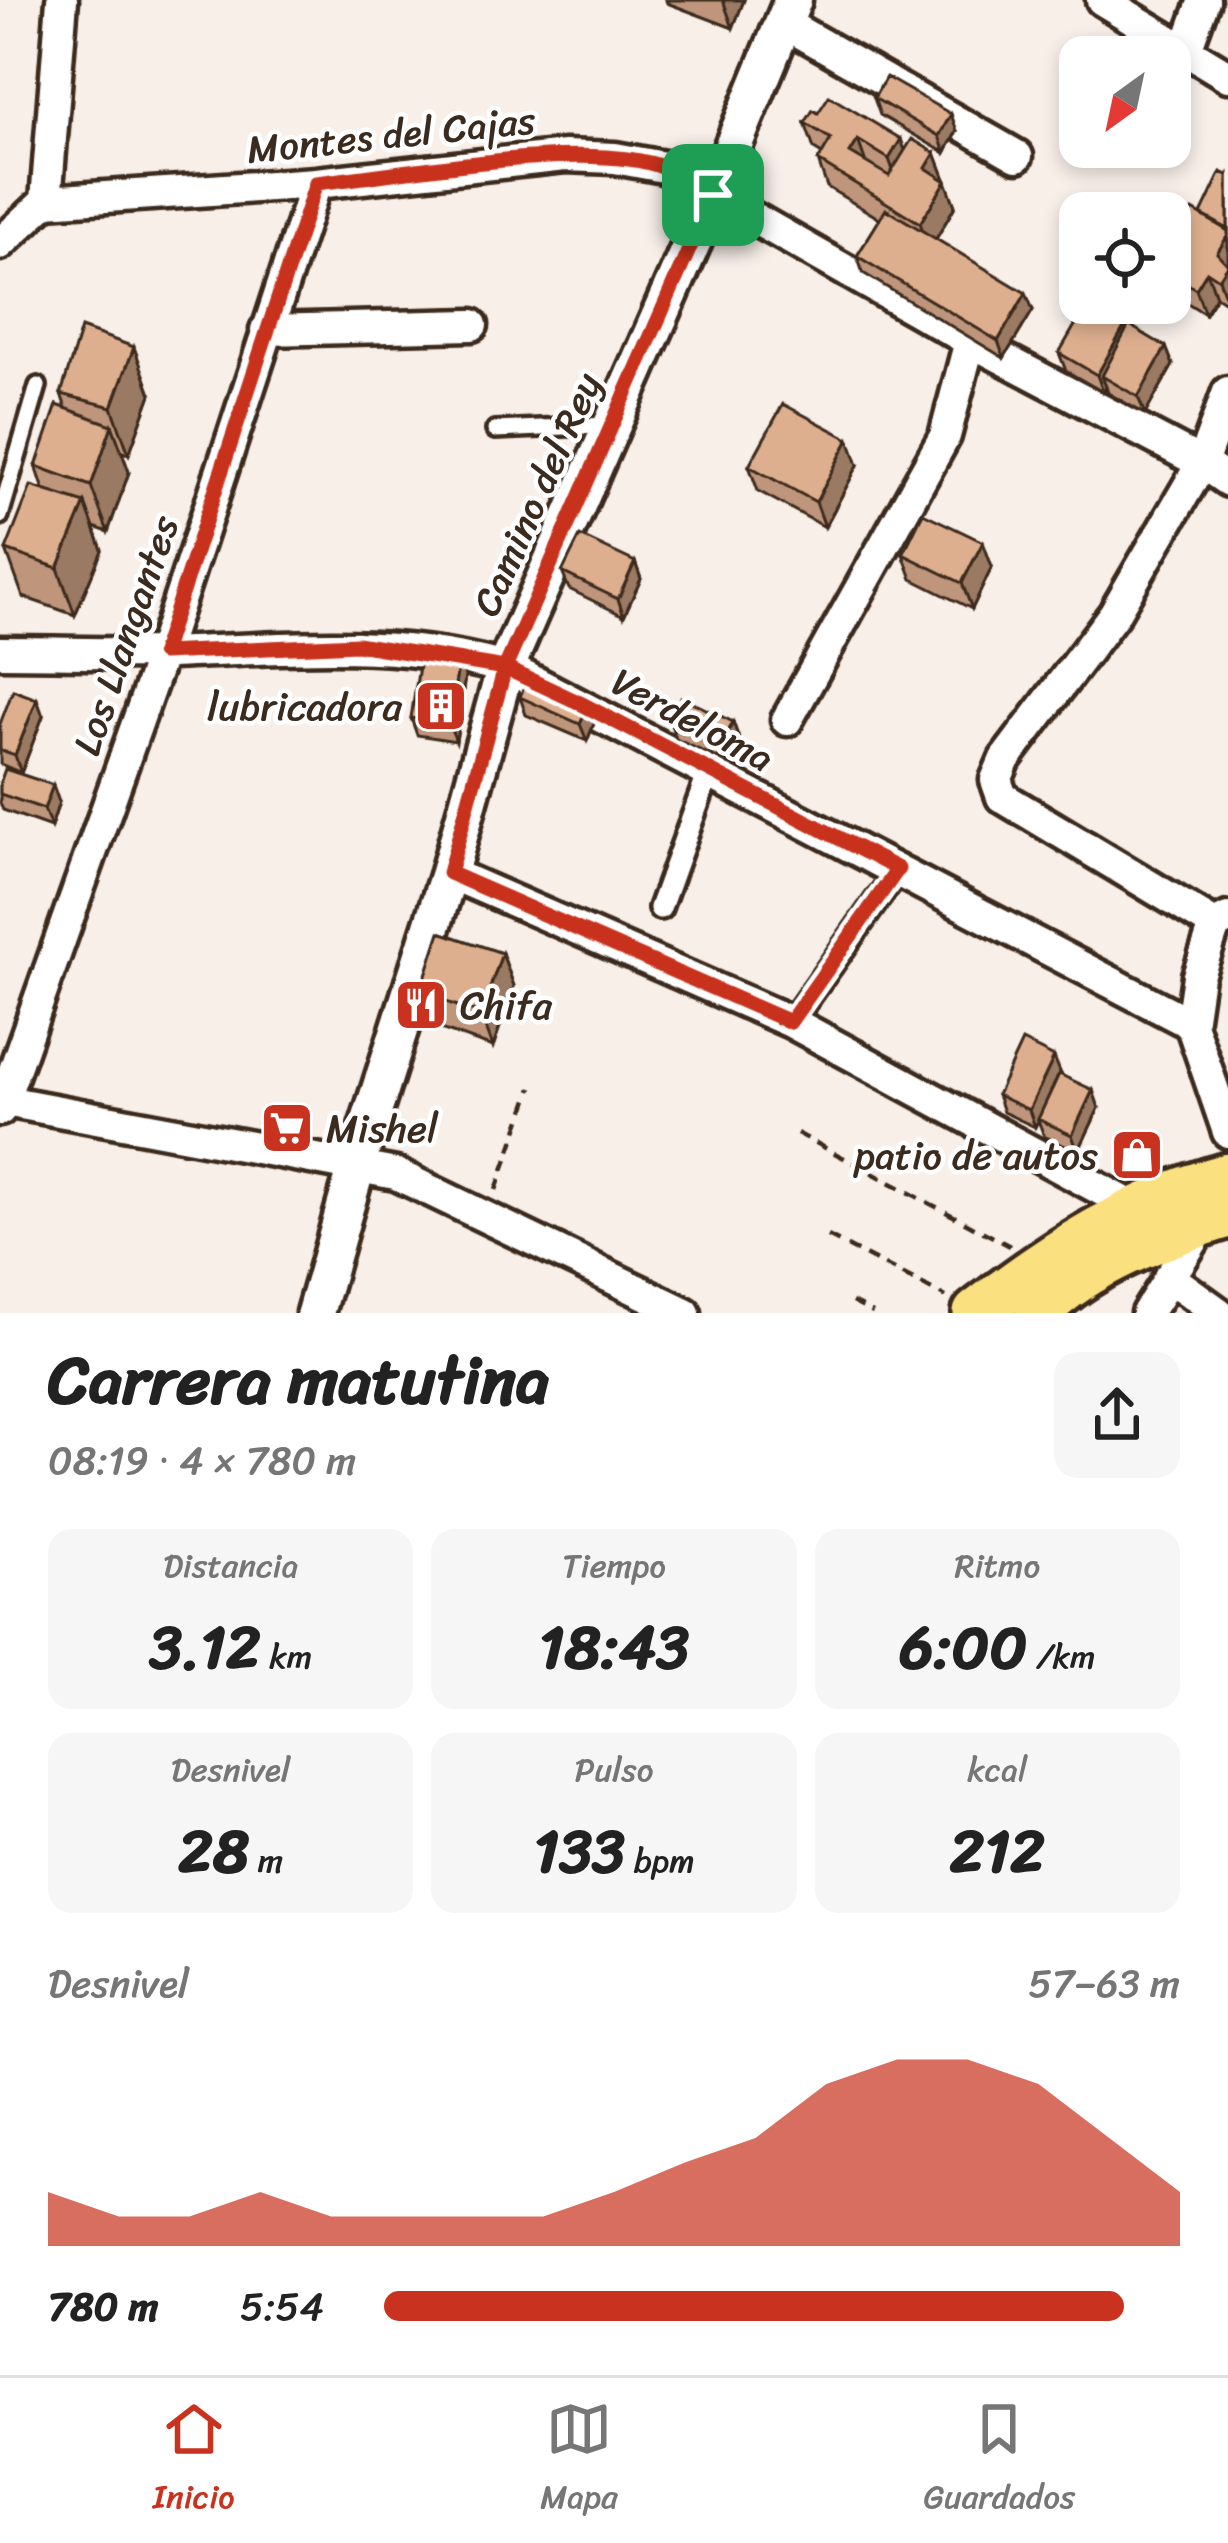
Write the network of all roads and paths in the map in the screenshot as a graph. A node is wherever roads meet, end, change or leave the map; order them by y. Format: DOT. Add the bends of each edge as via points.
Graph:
graph roads {
  1 [pos="62,0"];
  2 [pos="1102,0"];
  3 [pos="1204,0"];
  4 [pos="789,11"];
  5 [pos="1162,36"];
  6 [pos="1191,36"];
  7 [pos="1191,53"];
  8 [pos="1228,76"];
  9 [pos="1018,156"];
  10 [pos="316,183"];
  11 [pos="713,195"];
  12 [pos="46,201"];
  13 [pos="0,244"];
  14 [pos="472,326"];
  15 [pos="266,330"];
  16 [pos="970,341"];
  17 [pos="38,386"];
  18 [pos="1228,392"];
  19 [pos="613,425"];
  20 [pos="495,430"];
  21 [pos="1215,472"];
  22 [pos="0,516"];
  23 [pos="0,652"];
  24 [pos="162,653"];
  25 [pos="505,668"];
  26 [pos="787,720"];
  27 [pos="709,772"];
  28 [pos="898,869"];
  29 [pos="449,873"];
  30 [pos="660,908"];
  31 [pos="1222,922"];
  32 [pos="790,1022"];
  33 [pos="1190,1024"];
  34 [pos="532,1088"];
  35 [pos="1,1104"];
  36 [pos="1228,1132"];
  37 [pos="797,1133"];
  38 [pos="357,1165"];
  39 [pos="1228,1176"];
  40 [pos="1220,1208"];
  41 [pos="1137,1209"];
  42 [pos="487,1216"];
  43 [pos="828,1235"];
  44 [pos="1041,1262"];
  45 [pos="1169,1277"];
  46 [pos="852,1302"];
  47 [pos="315,1313"];
  48 [pos="685,1313"];
  49 [pos="873,1313"];
  50 [pos="976,1313"];
  51 [pos="1038,1313"];
  52 [pos="1147,1313"];
  53 [pos="1219,1313"];
  1 -- 12 [label="street"];
  2 -- 5 [label="street"];
  3 -- 6 [label="street"];
  4 -- 9 [label="street"];
  4 -- 11 [label="street, Camino del Rey"];
  7 -- 8 [label="street"];
  10 -- 11 [label="street, Montes del Cajas" via="565,156 664,167"];
  10 -- 12 [label="street, Montes del Cajas"];
  10 -- 15 [label="street, Los Llangantes"];
  11 -- 16 [label="street, Montes del Cajas"];
  11 -- 19 [label="street, Camino del Rey"];
  12 -- 13 [label="street"];
  14 -- 15 [label="street"];
  15 -- 24 [label="street, Los Llangantes"];
  16 -- 21 [label="street, Montes del Cajas"];
  16 -- 26 [label="street" via="944,436"];
  17 -- 22 [label="lane"];
  18 -- 21 [label="street"];
  19 -- 20 [label="lane"];
  19 -- 25 [label="street, Camino del Rey"];
  21 -- 31 [label="street" via="996,780 1002,797"];
  23 -- 24 [label="street, Verdeloma"];
  24 -- 25 [label="street, Verdeloma" via="357,644"];
  24 -- 35 [label="street, Los Llangantes"];
  25 -- 27 [label="street, Verdeloma"];
  25 -- 29 [label="street, Camino del Rey"];
  27 -- 28 [label="street, Verdeloma"];
  27 -- 30 [label="street"];
  28 -- 32 [label="street"];
  28 -- 33 [label="street, Verdeloma"];
  29 -- 32 [label="street"];
  29 -- 38 [label="street, Camino del Rey"];
  31 -- 33 [label="street" via="1198,976"];
  32 -- 41 [label="street"];
  33 -- 36 [label="street"];
  34 -- 42 [label="path"];
  35 -- 38 [label="street"];
  37 -- 44 [label="path"];
  38 -- 42 [label="street"];
  38 -- 47 [label="street, Camino del Rey"];
  39 -- 41 [label="main road"];
  40 -- 45 [label="street"];
  40 -- 51 [label="main road" via="1058,1291"];
  41 -- 44 [label="main road"];
  42 -- 48 [label="street"];
  43 -- 50 [label="path"];
  44 -- 50 [label="main road"];
  45 -- 52 [label="street"];
  45 -- 53 [label="street"];
  46 -- 49 [label="path"];
}
